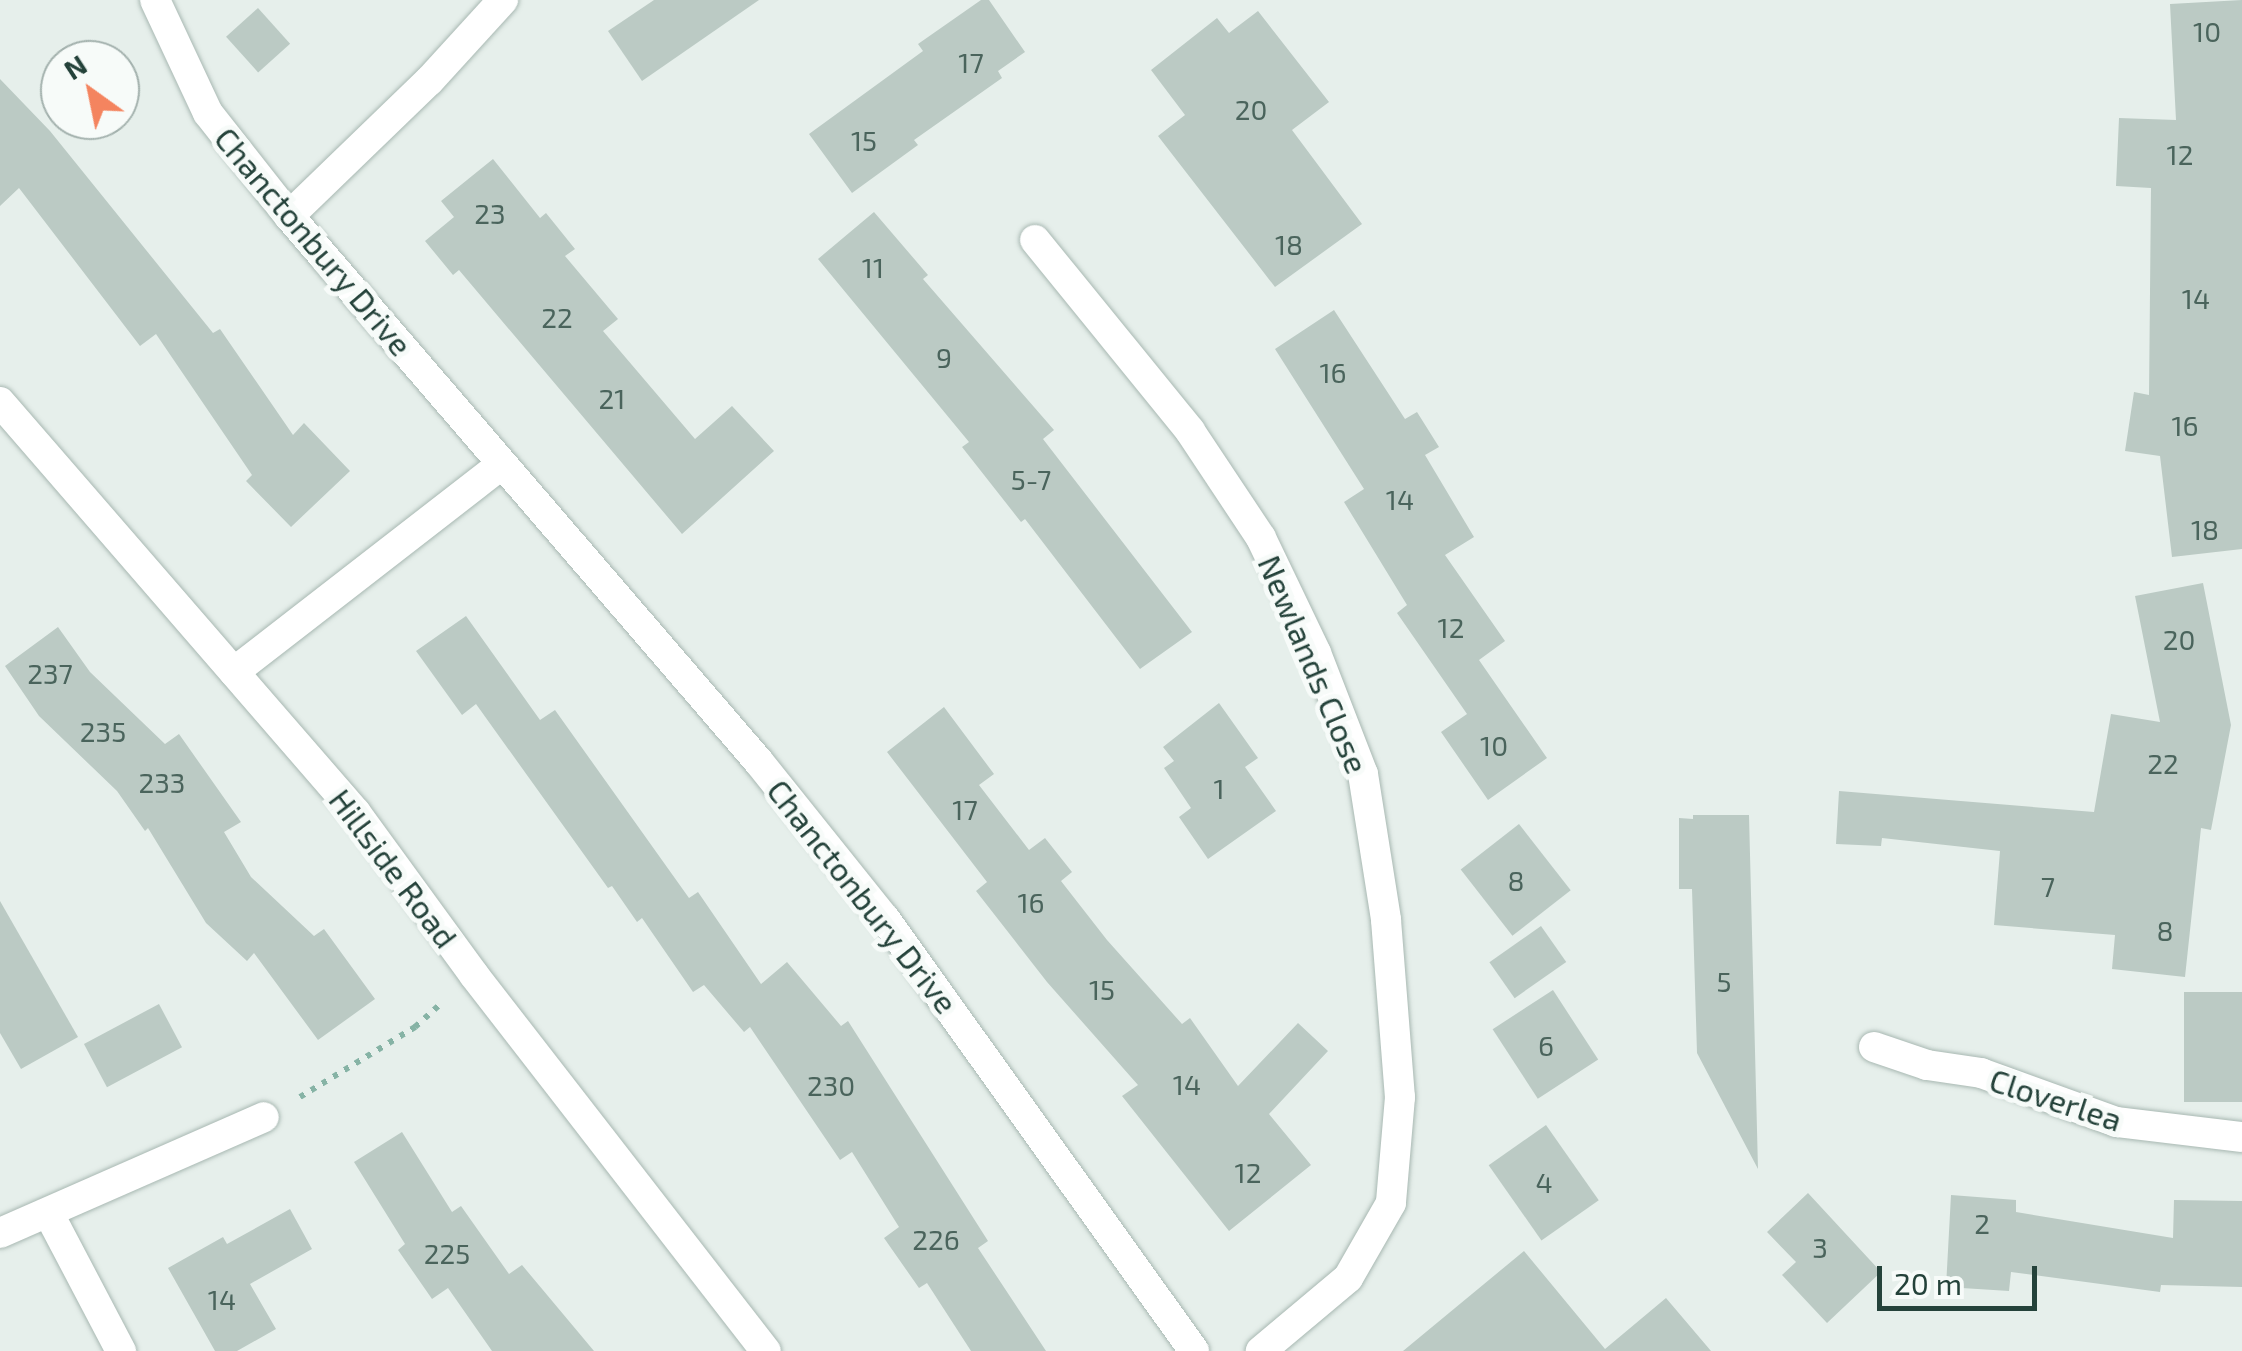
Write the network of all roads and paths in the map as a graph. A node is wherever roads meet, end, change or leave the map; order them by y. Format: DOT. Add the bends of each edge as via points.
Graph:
graph roads {
  1 [pos="155,0"];
  2 [pos="504,0"];
  3 [pos="289,216"];
  4 [pos="1035,240"];
  5 [pos="0,402"];
  6 [pos="502,464"];
  7 [pos="234,672"];
  8 [pos="474,975"];
  9 [pos="1874,1047"];
  10 [pos="264,1117"];
  11 [pos="2242,1137"];
  12 [pos="49,1214"];
  13 [pos="0,1232"];
  14 [pos="121,1351"];
  15 [pos="766,1351"];
  16 [pos="1194,1351"];
  17 [pos="1261,1351"];
  1 -- 3 [label="street, Chanctonbury Drive" via="208,113"];
  2 -- 3 [label="street"];
  3 -- 6 [label="street, Chanctonbury Drive"];
  4 -- 17 [label="street, Newlands Close" via="1190,431 1261,538 1363,774 1386,920 1400,1096 1391,1203 1348,1278"];
  5 -- 7 [label="street, Hillside Road"];
  6 -- 7 [label="street"];
  6 -- 16 [label="street, Chanctonbury Drive" via="885,919"];
  7 -- 8 [label="street, Hillside Road" via="356,813"];
  8 -- 10 [label="path" via="415,1027"];
  8 -- 15 [label="street, Hillside Road"];
  9 -- 11 [label="street, Cloverlea" via="1927,1065 1982,1073 2116,1122"];
  10 -- 12 [label="street"];
  12 -- 13 [label="street"];
  12 -- 14 [label="street"];
}
